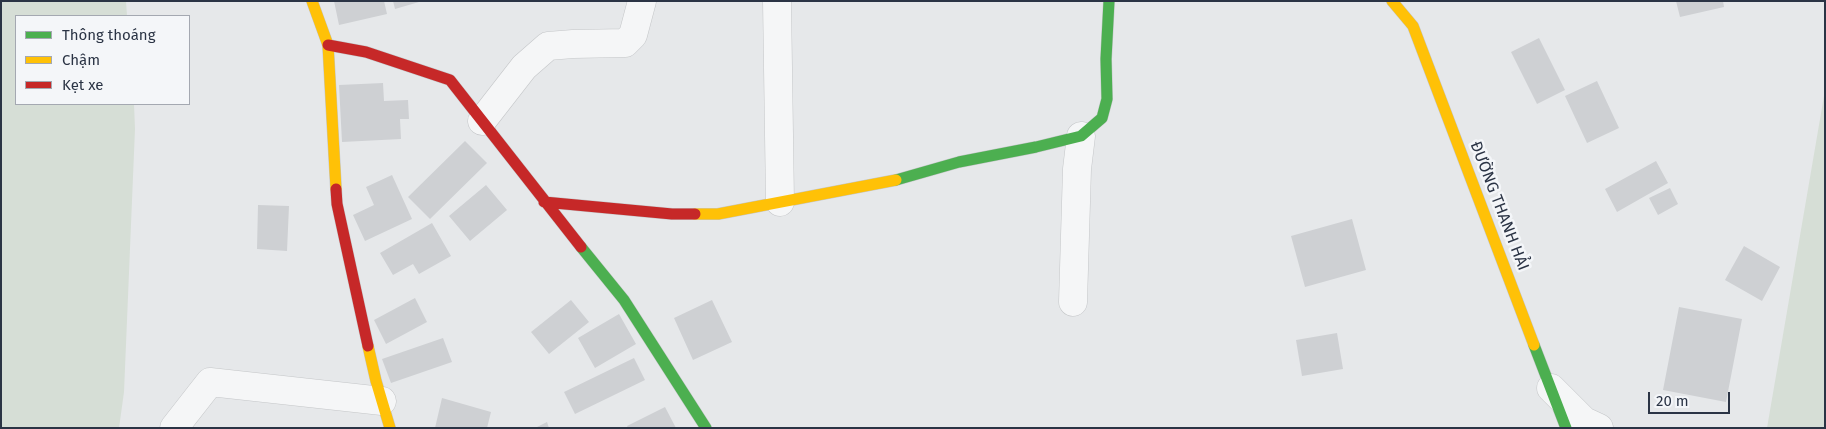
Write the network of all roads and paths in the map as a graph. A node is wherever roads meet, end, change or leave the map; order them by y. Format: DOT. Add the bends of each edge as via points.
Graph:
graph roads {
  1 [pos="312,1"];
  2 [pos="642,1"];
  3 [pos="777,1"];
  4 [pos="1109,1"];
  5 [pos="1392,1"];
  6 [pos="328,44"];
  7 [pos="482,121"];
  8 [pos="1080,136"];
  9 [pos="544,202"];
  10 [pos="780,202"];
  11 [pos="1073,302"];
  12 [pos="1551,388"];
  13 [pos="382,400"];
  14 [pos="174,428"];
  15 [pos="390,428"];
  16 [pos="706,428"];
  17 [pos="1566,428"];
  18 [pos="1599,428"];
  1 -- 6 [label="street"];
  2 -- 7 [label="street" via="633,35 625,43 548,46 524,68"];
  3 -- 10 [label="street"];
  4 -- 8 [label="street" via="1107,99 1102,118"];
  5 -- 12 [label="street, ĐƯỜNG THANH HẢI" via="1413,26"];
  6 -- 7 [label="street" via="366,52 450,80"];
  6 -- 13 [label="street" via="337,204"];
  7 -- 9 [label="street"];
  8 -- 10 [label="street" via="959,162 893,182"];
  8 -- 11 [label="street"];
  9 -- 10 [label="street" via="672,214 718,214"];
  9 -- 16 [label="street" via="624,300"];
  12 -- 17 [label="street, ĐƯỜNG THANH HẢI"];
  12 -- 18 [label="street" via="1584,421"];
  13 -- 14 [label="street" via="210,382"];
  13 -- 15 [label="street"];
}
